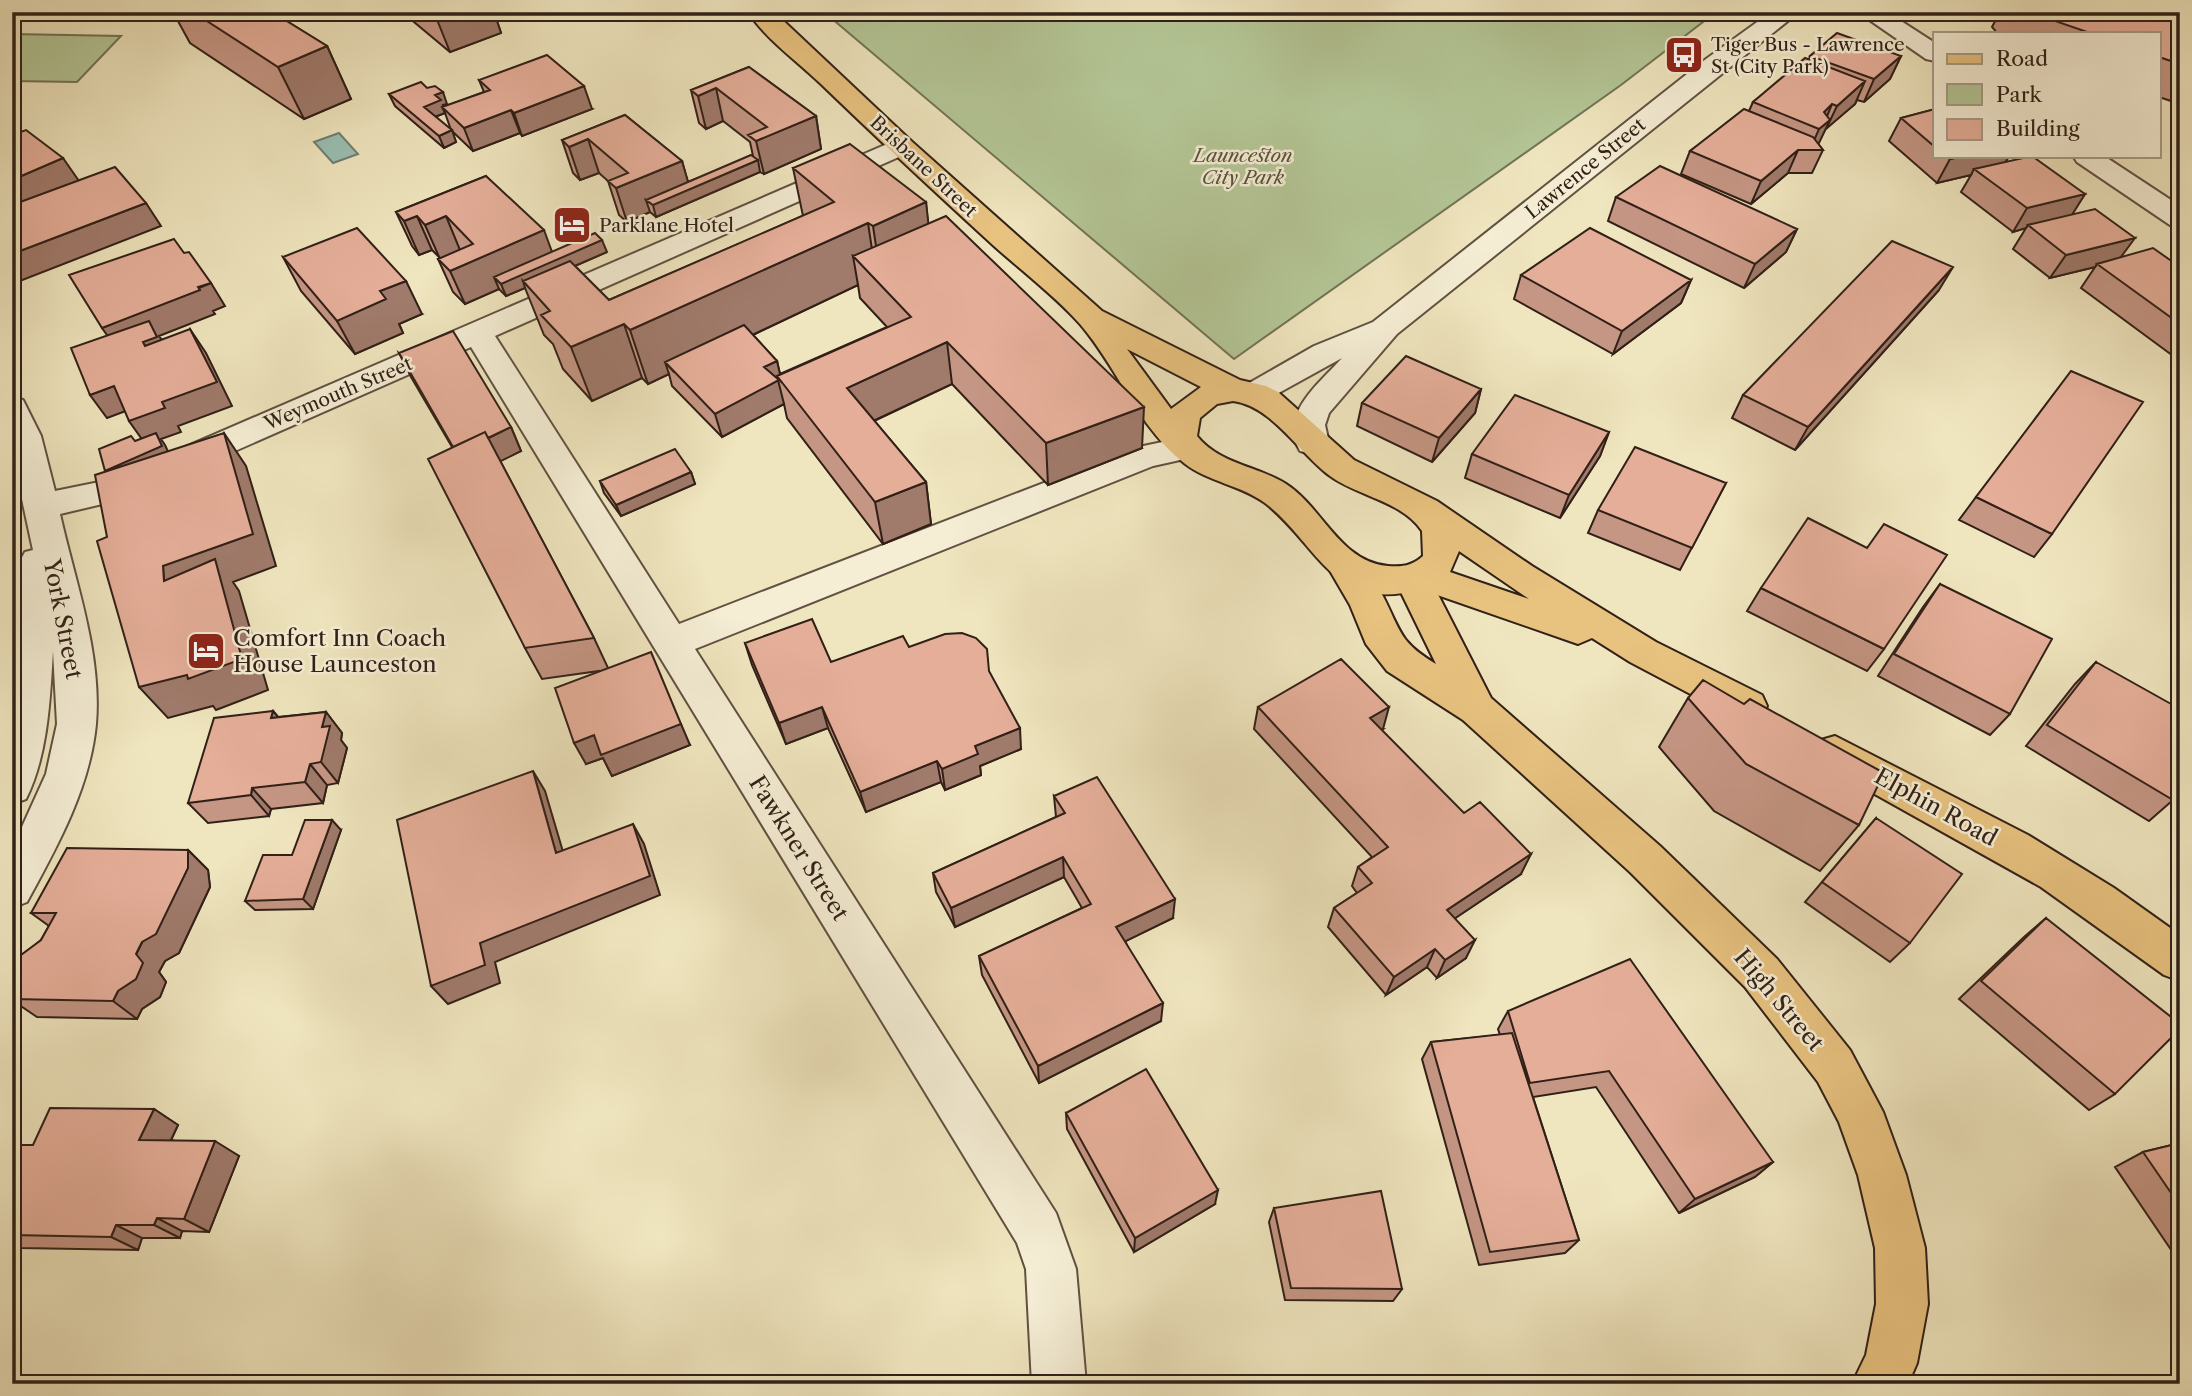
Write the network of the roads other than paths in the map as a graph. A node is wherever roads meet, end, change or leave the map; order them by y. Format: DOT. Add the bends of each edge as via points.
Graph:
graph roads {
  1 [pos="760,12"];
  2 [pos="1787,12"];
  3 [pos="1870,12"];
  4 [pos="1933,53"];
  5 [pos="901,146"];
  6 [pos="2089,158"];
  7 [pos="2179,217"];
  8 [pos="1091,318"];
  9 [pos="1386,327"];
  10 [pos="478,333"];
  11 [pos="1244,391"];
  12 [pos="12,408"];
  13 [pos="1312,443"];
  14 [pos="1186,447"];
  15 [pos="40,506"];
  16 [pos="1425,510"];
  17 [pos="1347,569"];
  18 [pos="1417,577"];
  19 [pos="671,643"];
  20 [pos="1643,652"];
  21 [pos="1477,709"];
  22 [pos="12,787"];
  23 [pos="12,889"];
  24 [pos="2180,961"];
  25 [pos="1059,1384"];
  26 [pos="1879,1384"];
  1 -- 5 [label="main road, Brisbane Street"];
  2 -- 9 [label="street, Lawrence Street" via="1715,64"];
  3 -- 4 [label="street"];
  5 -- 8 [label="main road, Brisbane Street"];
  5 -- 10 [label="street, Weymouth Street"];
  6 -- 7 [label="street"];
  8 -- 11 [label="main road, Brisbane Street"];
  8 -- 14 [label="main road, Brisbane Street" via="1146,401"];
  9 -- 11 [label="street, Lawrence Street"];
  9 -- 13 [label="street, Lawrence Street" via="1314,410 1309,425"];
  10 -- 15 [label="street, Weymouth Street" via="116,490"];
  10 -- 19 [label="street, Fawkner Street"];
  11 -- 13 [label="main road, Brisbane Street" via="1267,400"];
  11 -- 14 [label="main road" via="1207,396 1184,414 1179,430"];
  12 -- 15 [label="street, York Street"];
  13 -- 16 [label="main road, Elphin Road" via="1367,484"];
  14 -- 17 [label="main road, Brisbane Street" via="1203,460 1277,494"];
  14 -- 19 [label="street" via="1134,461"];
  15 -- 22 [label="street, York Street" via="34,672 27,738"];
  15 -- 23 [label="street, York Street" via="72,648 77,701 69,758 53,810"];
  16 -- 18 [label="main road" via="1441,534 1442,555"];
  16 -- 20 [label="main road, Elphin Road"];
  17 -- 18 [label="main road" via="1374,579"];
  17 -- 21 [label="main road, High Street" via="1386,646 1400,661"];
  18 -- 20 [label="main road, Elphin Road"];
  18 -- 21 [label="main road, High Street"];
  19 -- 25 [label="street, Fawkner Street" via="1038,1231 1051,1269"];
  20 -- 24 [label="main road, Elphin Road" via="1979,829 2085,892"];
  21 -- 26 [label="main road, High Street" via="1715,927 1761,974 1834,1066 1859,1112 1882,1175 1900,1248 1902,1304 1891,1363"];
}
